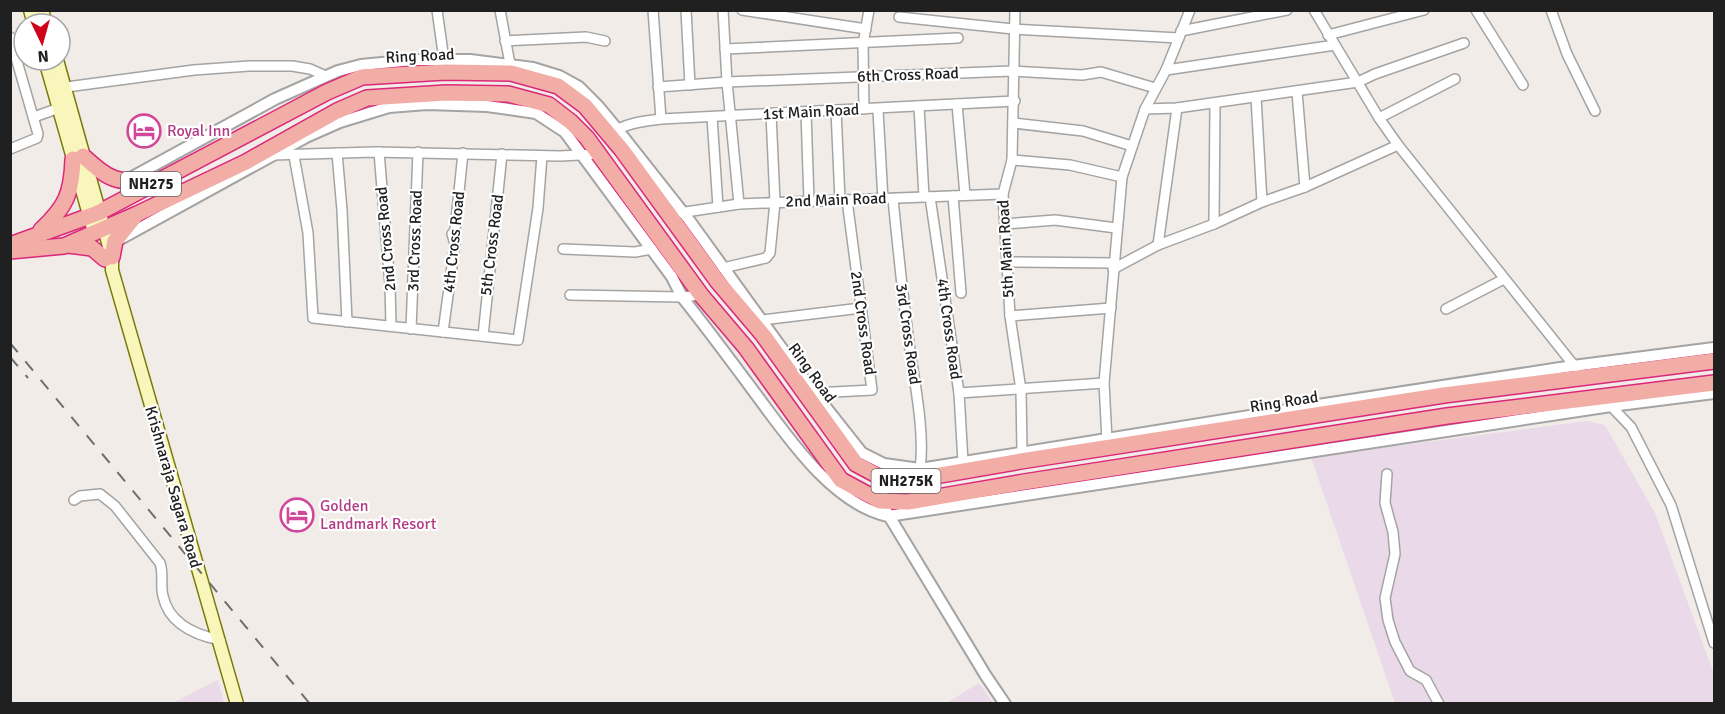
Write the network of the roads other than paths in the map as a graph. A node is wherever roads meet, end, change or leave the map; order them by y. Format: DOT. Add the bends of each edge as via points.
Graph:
graph roads {
  1 [pos="437,10"];
  2 [pos="500,10"];
  3 [pos="653,10"];
  4 [pos="686,10"];
  5 [pos="723,10"];
  6 [pos="742,10"];
  7 [pos="869,10"];
  8 [pos="1015,10"];
  9 [pos="1190,10"];
  10 [pos="1287,10"];
  11 [pos="1314,10"];
  12 [pos="1424,10"];
  13 [pos="1476,10"];
  14 [pos="1551,10"];
  15 [pos="899,17"];
  16 [pos="866,29"];
  17 [pos="1013,29"];
  18 [pos="1180,35"];
  19 [pos="1328,35"];
  20 [pos="10,37"];
  21 [pos="957,38"];
  22 [pos="505,41"];
  23 [pos="605,41"];
  24 [pos="1464,43"];
  25 [pos="863,44"];
  26 [pos="1335,45"];
  27 [pos="725,49"];
  28 [pos="444,60"];
  29 [pos="510,64"];
  30 [pos="1166,70"];
  31 [pos="1012,71"];
  32 [pos="51,72"];
  33 [pos="58,72"];
  34 [pos="327,76"];
  35 [pos="863,76"];
  36 [pos="1455,79"];
  37 [pos="727,82"];
  38 [pos="1358,82"];
  39 [pos="690,85"];
  40 [pos="1523,85"];
  41 [pos="658,87"];
  42 [pos="59,88"];
  43 [pos="1155,88"];
  44 [pos="1297,92"];
  45 [pos="1256,96"];
  46 [pos="1015,101"];
  47 [pos="1215,103"];
  48 [pos="957,104"];
  49 [pos="918,106"];
  50 [pos="59,108"];
  51 [pos="1177,108"];
  52 [pos="864,109"];
  53 [pos="1145,109"];
  54 [pos="836,110"];
  55 [pos="878,110"];
  56 [pos="337,111"];
  57 [pos="1595,111"];
  58 [pos="806,112"];
  59 [pos="288,113"];
  60 [pos="771,114"];
  61 [pos="731,116"];
  62 [pos="34,117"];
  63 [pos="712,117"];
  64 [pos="1379,118"];
  65 [pos="661,119"];
  66 [pos="1013,123"];
  67 [pos="613,132"];
  68 [pos="1398,145"];
  69 [pos="1132,146"];
  70 [pos="10,149"];
  71 [pos="379,152"];
  72 [pos="418,152"];
  73 [pos="337,153"];
  74 [pos="463,153"];
  75 [pos="502,154"];
  76 [pos="275,155"];
  77 [pos="592,155"];
  78 [pos="294,156"];
  79 [pos="542,156"];
  80 [pos="78,157"];
  81 [pos="1012,160"];
  82 [pos="246,162"];
  83 [pos="640,175"];
  84 [pos="1122,177"];
  85 [pos="159,179"];
  86 [pos="127,181"];
  87 [pos="621,185"];
  88 [pos="1305,187"];
  89 [pos="1003,194"];
  90 [pos="965,195"];
  91 [pos="953,196"];
  92 [pos="927,197"];
  93 [pos="888,199"];
  94 [pos="844,200"];
  95 [pos="809,201"];
  96 [pos="775,202"];
  97 [pos="1262,202"];
  98 [pos="739,204"];
  99 [pos="718,207"];
  100 [pos="137,214"];
  101 [pos="676,214"];
  102 [pos="96,222"];
  103 [pos="1005,224"];
  104 [pos="1214,224"];
  105 [pos="1116,228"];
  106 [pos="35,236"];
  107 [pos="116,241"];
  108 [pos="10,245"];
  109 [pos="1158,245"];
  110 [pos="64,246"];
  111 [pos="563,249"];
  112 [pos="652,249"];
  113 [pos="10,251"];
  114 [pos="109,262"];
  115 [pos="1007,262"];
  116 [pos="1113,266"];
  117 [pos="723,268"];
  118 [pos="1504,279"];
  119 [pos="961,293"];
  120 [pos="570,295"];
  121 [pos="701,295"];
  122 [pos="682,297"];
  123 [pos="861,308"];
  124 [pos="1111,308"];
  125 [pos="1446,309"];
  126 [pos="1010,316"];
  127 [pos="762,320"];
  128 [pos="347,321"];
  129 [pos="391,327"];
  130 [pos="411,329"];
  131 [pos="443,332"];
  132 [pos="483,336"];
  133 [pos="1714,348"];
  134 [pos="1714,361"];
  135 [pos="1573,366"];
  136 [pos="1590,378"];
  137 [pos="1104,383"];
  138 [pos="1714,383"];
  139 [pos="1021,390"];
  140 [pos="815,393"];
  141 [pos="959,393"];
  142 [pos="1714,393"];
  143 [pos="1608,402"];
  144 [pos="1107,440"];
  145 [pos="1022,453"];
  146 [pos="963,462"];
  147 [pos="920,469"];
  148 [pos="1387,474"];
  149 [pos="886,480"];
  150 [pos="74,500"];
  151 [pos="880,501"];
  152 [pos="888,516"];
  153 [pos="220,640"];
  154 [pos="1714,643"];
  155 [pos="237,704"];
  156 [pos="1005,704"];
  157 [pos="1439,704"];
  1 -- 28 [label="street"];
  2 -- 22 [label="street"];
  3 -- 41 [label="street"];
  4 -- 39 [label="street"];
  5 -- 27 [label="street"];
  6 -- 16 [label="street"];
  7 -- 16 [label="street"];
  8 -- 17 [label="street, 5th Main Road"];
  9 -- 18 [label="street"];
  10 -- 18 [label="street"];
  11 -- 19 [label="street"];
  12 -- 19 [label="street"];
  13 -- 40 [label="street"];
  14 -- 57 [label="street"];
  15 -- 17 [label="street"];
  16 -- 25 [label="street"];
  17 -- 18 [label="street"];
  17 -- 31 [label="street, 5th Main Road"];
  18 -- 30 [label="street"];
  19 -- 26 [label="street"];
  20 -- 62 [label="street"];
  21 -- 25 [label="street"];
  22 -- 23 [label="street"];
  22 -- 29 [label="street"];
  24 -- 38 [label="street"];
  25 -- 27 [label="street"];
  25 -- 35 [label="street"];
  26 -- 30 [label="street"];
  26 -- 38 [label="street"];
  27 -- 37 [label="street"];
  28 -- 29 [label="street"];
  28 -- 34 [label="street" via="361,65"];
  29 -- 67 [label="street" via="550,73 579,87 598,106"];
  30 -- 43 [label="street"];
  31 -- 35 [label="street, 6th Cross Road"];
  31 -- 43 [label="street, 6th Cross Road" via="1082,75 1101,72"];
  31 -- 46 [label="street, 5th Main Road"];
  32 -- 42 [label="main road"];
  33 -- 42 [label="main road"];
  34 -- 42 [label="street" via="298,67 249,66"];
  34 -- 86 [label="street" via="236,119"];
  35 -- 37 [label="street, 6th Cross Road"];
  35 -- 52 [label="street"];
  36 -- 64 [label="street"];
  37 -- 39 [label="street, 6th Cross Road"];
  37 -- 61 [label="street"];
  38 -- 44 [label="street"];
  38 -- 64 [label="street"];
  39 -- 41 [label="street, 6th Cross Road"];
  41 -- 65 [label="street"];
  42 -- 50 [label="main road"];
  42 -- 80 [label="main road"];
  43 -- 53 [label="street"];
  44 -- 45 [label="street"];
  44 -- 88 [label="street"];
  45 -- 47 [label="street"];
  45 -- 97 [label="street"];
  46 -- 48 [label="street, 1st Main Road"];
  46 -- 66 [label="street, 5th Main Road"];
  47 -- 51 [label="street"];
  47 -- 104 [label="street"];
  48 -- 49 [label="street, 1st Main Road"];
  48 -- 90 [label="street"];
  49 -- 55 [label="street, 1st Main Road"];
  49 -- 92 [label="street, 4th Cross Road"];
  50 -- 62 [label="street"];
  50 -- 80 [label="main road"];
  51 -- 53 [label="street"];
  51 -- 109 [label="street"];
  52 -- 54 [label="street, 1st Main Road"];
  52 -- 55 [label="street, 1st Main Road"];
  53 -- 69 [label="street"];
  54 -- 58 [label="street, 1st Main Road"];
  54 -- 94 [label="street, 2nd Cross Road"];
  55 -- 93 [label="street, 3rd Cross Road"];
  56 -- 77 [label="highway, Ring Road / NH275K" via="367,98 508,94 549,105 587,138"];
  56 -- 82 [label="highway, Ring Road / NH275"];
  58 -- 60 [label="street, 1st Main Road"];
  58 -- 95 [label="street"];
  59 -- 67 [label="highway, Ring Road / NH275K" via="362,77 511,73 558,86"];
  59 -- 85 [label="highway, Ring Road / NH275"];
  60 -- 61 [label="street, 1st Main Road"];
  60 -- 96 [label="street"];
  61 -- 63 [label="street, 1st Main Road"];
  61 -- 98 [label="street"];
  62 -- 70 [label="street" via="37,138"];
  63 -- 65 [label="street, 1st Main Road"];
  63 -- 99 [label="street"];
  64 -- 68 [label="street"];
  65 -- 67 [label="street, 1st Main Road"];
  66 -- 69 [label="street" via="1083,131"];
  66 -- 81 [label="street, 5th Main Road"];
  67 -- 83 [label="highway, Ring Road / NH275K"];
  67 -- 101 [label="street"];
  68 -- 88 [label="street"];
  68 -- 118 [label="street"];
  69 -- 84 [label="street"];
  71 -- 72 [label="street"];
  71 -- 73 [label="street"];
  71 -- 129 [label="street, 2nd Cross Road"];
  72 -- 74 [label="street"];
  72 -- 130 [label="street, 3rd Cross Road"];
  73 -- 78 [label="street"];
  73 -- 128 [label="street"];
  74 -- 75 [label="street"];
  74 -- 131 [label="street, 4th Cross Road"];
  75 -- 79 [label="street"];
  75 -- 132 [label="street, 5th Cross Road"];
  76 -- 77 [label="street" via="340,122 388,107 427,104 536,113"];
  76 -- 78 [label="street"];
  76 -- 82 [label="street"];
  76 -- 107 [label="street"];
  77 -- 79 [label="street"];
  77 -- 87 [label="highway, Ring Road / NH275K"];
  77 -- 112 [label="street"];
  78 -- 128 [label="street" via="308,233 313,318"];
  79 -- 132 [label="street" via="518,340"];
  80 -- 86 [label="highway" via="114,180"];
  80 -- 102 [label="main road, Krishnaraja Sagara Road"];
  80 -- 106 [label="highway" via="66,202"];
  81 -- 84 [label="street" via="1070,165"];
  81 -- 89 [label="street, 5th Main Road"];
  82 -- 100 [label="highway, Ring Road / NH275"];
  83 -- 87 [label="highway"];
  83 -- 101 [label="highway, Ring Road / NH275K"];
  84 -- 105 [label="street"];
  85 -- 86 [label="highway"];
  85 -- 102 [label="highway, Ring Road / NH275"];
  87 -- 121 [label="highway, Ring Road / NH275K"];
  88 -- 97 [label="street"];
  89 -- 90 [label="street, 2nd Main Road"];
  89 -- 103 [label="street, 5th Main Road"];
  90 -- 91 [label="street, 2nd Main Road"];
  91 -- 92 [label="street, 2nd Main Road"];
  91 -- 119 [label="street"];
  92 -- 93 [label="street, 2nd Main Road"];
  92 -- 141 [label="street, 4th Cross Road"];
  93 -- 94 [label="street, 2nd Main Road"];
  93 -- 147 [label="street, 3rd Cross Road" via="916,392"];
  94 -- 95 [label="street, 2nd Main Road"];
  94 -- 123 [label="street, 2nd Cross Road"];
  95 -- 96 [label="street, 2nd Main Road"];
  96 -- 98 [label="street, 2nd Main Road"];
  96 -- 117 [label="street" via="772,247 766,258"];
  97 -- 104 [label="street"];
  98 -- 99 [label="street, 2nd Main Road"];
  99 -- 101 [label="street, 2nd Main Road"];
  100 -- 102 [label="highway, Ring Road / NH275"];
  100 -- 107 [label="highway"];
  101 -- 117 [label="street"];
  101 -- 149 [label="highway, Ring Road / NH275K" via="718,282 763,335 856,464"];
  102 -- 106 [label="highway, Ring Road / NH275"];
  102 -- 110 [label="highway, Ring Road / NH275"];
  102 -- 114 [label="main road, Krishnaraja Sagara Road"];
  103 -- 105 [label="street" via="1055,220"];
  103 -- 115 [label="street, 5th Main Road"];
  104 -- 109 [label="street"];
  105 -- 116 [label="street"];
  106 -- 108 [label="highway, Ring Road / NH275"];
  107 -- 114 [label="highway"];
  109 -- 116 [label="street"];
  110 -- 113 [label="highway, Ring Road / NH275"];
  110 -- 114 [label="highway" via="92,248"];
  111 -- 112 [label="street"];
  112 -- 122 [label="street"];
  114 -- 153 [label="main road, Krishnaraja Sagara Road"];
  115 -- 116 [label="street"];
  115 -- 126 [label="street, 5th Main Road"];
  116 -- 124 [label="street"];
  117 -- 127 [label="street"];
  118 -- 125 [label="street"];
  118 -- 135 [label="street"];
  120 -- 122 [label="street"];
  121 -- 122 [label="street"];
  121 -- 151 [label="highway, Ring Road / NH275K" via="746,348 841,480"];
  122 -- 152 [label="street" via="814,468 855,504"];
  123 -- 127 [label="street"];
  123 -- 140 [label="street, 2nd Cross Road" via="872,390"];
  124 -- 126 [label="street"];
  124 -- 137 [label="street"];
  126 -- 139 [label="street, 5th Main Road"];
  127 -- 140 [label="street"];
  128 -- 129 [label="street"];
  129 -- 130 [label="street"];
  130 -- 131 [label="street"];
  131 -- 132 [label="street"];
  133 -- 135 [label="street"];
  134 -- 136 [label="highway, Ring Road / NH275K"];
  135 -- 136 [label="street"];
  135 -- 144 [label="street"];
  136 -- 149 [label="highway, Ring Road / NH275K" via="1444,395 906,481"];
  137 -- 139 [label="street"];
  137 -- 144 [label="street"];
  138 -- 143 [label="highway, Ring Road / NH275K"];
  139 -- 141 [label="street"];
  139 -- 145 [label="street, 5th Main Road"];
  140 -- 147 [label="street" via="862,453 884,464"];
  141 -- 146 [label="street, 4th Cross Road"];
  142 -- 143 [label="street"];
  143 -- 151 [label="highway, Ring Road / NH275K" via="1447,416 908,502"];
  143 -- 152 [label="street"];
  143 -- 154 [label="street" via="1631,427 1671,505"];
  144 -- 145 [label="street"];
  145 -- 146 [label="street"];
  146 -- 147 [label="street"];
  148 -- 157 [label="street" via="1385,503 1395,554 1385,598 1388,620 1410,671 1426,680"];
  149 -- 151 [label="street"];
  150 -- 153 [label="street" via="100,494 115,506 160,563 163,598 172,615 199,636"];
  151 -- 152 [label="street"];
  152 -- 156 [label="street"];
  153 -- 155 [label="main road, Krishnaraja Sagara Road"];
}
